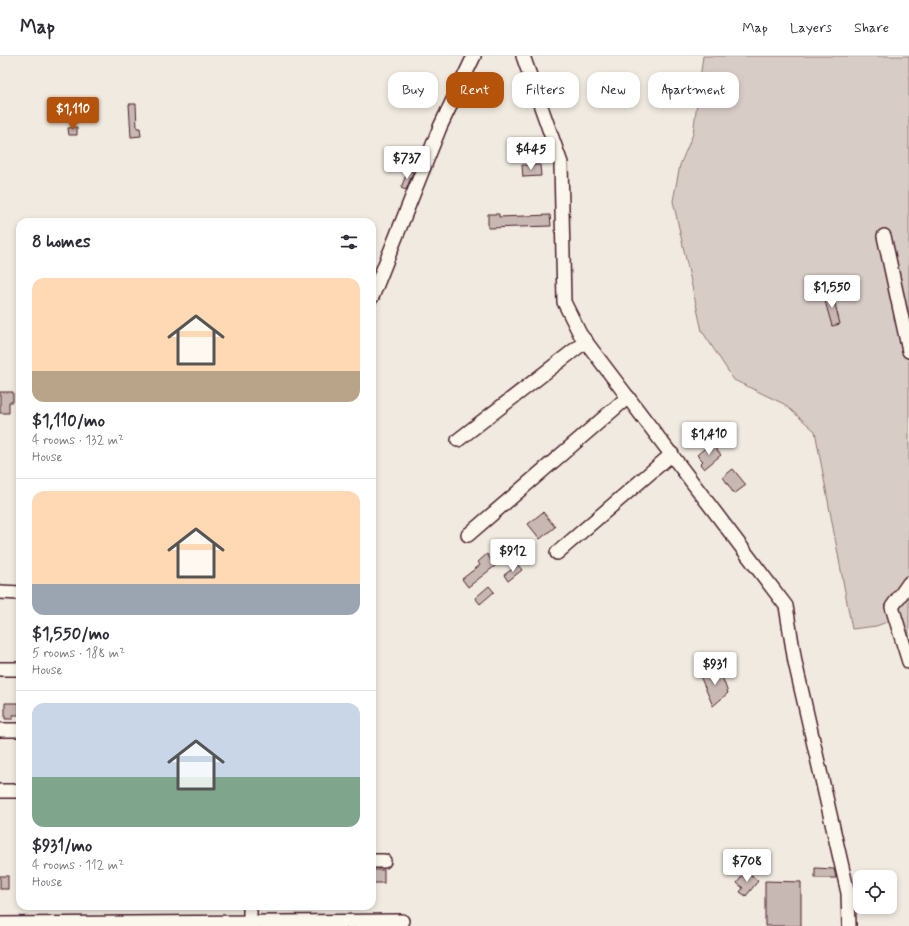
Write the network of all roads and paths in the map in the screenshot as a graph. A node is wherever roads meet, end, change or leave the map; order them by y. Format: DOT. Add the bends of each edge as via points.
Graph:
graph roads {
  1 [pos="474,56"];
  2 [pos="523,56"];
  3 [pos="884,236"];
  4 [pos="376,287"];
  5 [pos="586,341"];
  6 [pos="909,351"];
  7 [pos="628,397"];
  8 [pos="458,440"];
  9 [pos="672,454"];
  10 [pos="468,535"];
  11 [pos="557,553"];
  12 [pos="909,583"];
  13 [pos="0,592"];
  14 [pos="16,593"];
  15 [pos="909,662"];
  16 [pos="0,669"];
  17 [pos="16,669"];
  18 [pos="0,730"];
  19 [pos="16,730"];
  20 [pos="0,791"];
  21 [pos="16,792"];
  22 [pos="250,910"];
  23 [pos="402,921"];
  24 [pos="0,924"];
  25 [pos="250,924"];
  26 [pos="40,925"];
  27 [pos="848,926"];
  1 -- 4 [label="street" via="440,127"];
  2 -- 5 [label="street" via="561,163 564,302"];
  3 -- 6 [label="street"];
  5 -- 7 [label="street"];
  5 -- 8 [label="street"];
  7 -- 9 [label="street"];
  7 -- 10 [label="street"];
  9 -- 11 [label="street"];
  9 -- 27 [label="street" via="786,606 796,662 848,893"];
  12 -- 15 [label="street" via="892,607"];
  13 -- 14 [label="street"];
  16 -- 17 [label="street"];
  18 -- 19 [label="street"];
  20 -- 21 [label="street"];
  22 -- 25 [label="street"];
  23 -- 25 [label="street"];
  24 -- 26 [label="street"];
  25 -- 26 [label="street"];
}
